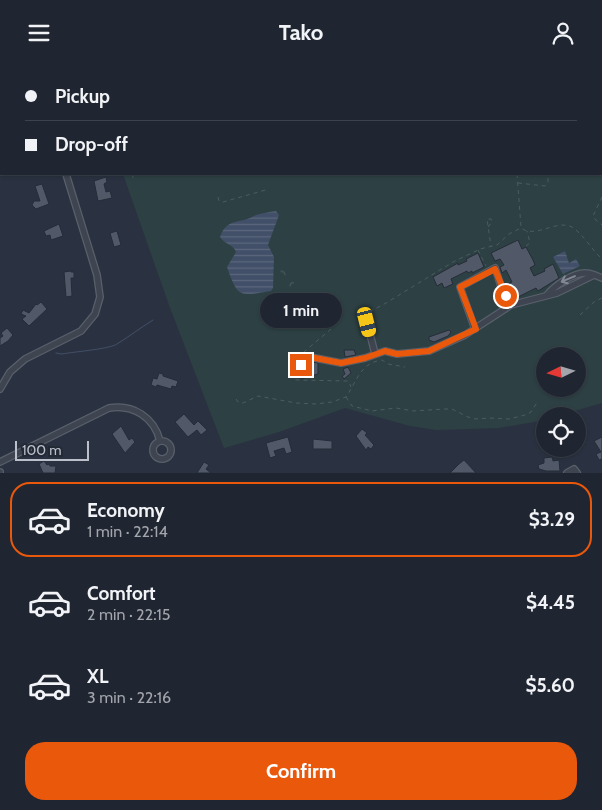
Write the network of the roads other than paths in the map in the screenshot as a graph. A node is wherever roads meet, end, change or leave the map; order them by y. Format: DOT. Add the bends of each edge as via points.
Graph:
graph roads {
  1 [pos="66,175"];
  2 [pos="602,278"];
  3 [pos="511,305"];
  4 [pos="367,322"];
  5 [pos="476,329"];
  6 [pos="375,354"];
  7 [pos="302,370"];
  8 [pos="0,389"];
  9 [pos="160,441"];
  10 [pos="0,462"];
  11 [pos="567,473"];
  12 [pos="577,473"];
  1 -- 8 [label="street" via="97,275 100,297 96,314 81,331 25,359 10,372"];
  2 -- 3 [label="street" via="594,275 557,293"];
  3 -- 5 [label="street"];
  3 -- 5 [label="street" via="495,269 460,287"];
  4 -- 6 [label="street"];
  5 -- 6 [label="street" via="429,351"];
  6 -- 7 [label="street" via="341,363 310,357 301,363"];
  9 -- 10 [label="street" via="149,419 125,407 115,407"];
  11 -- 12 [label="street" via="574,469"];
}
